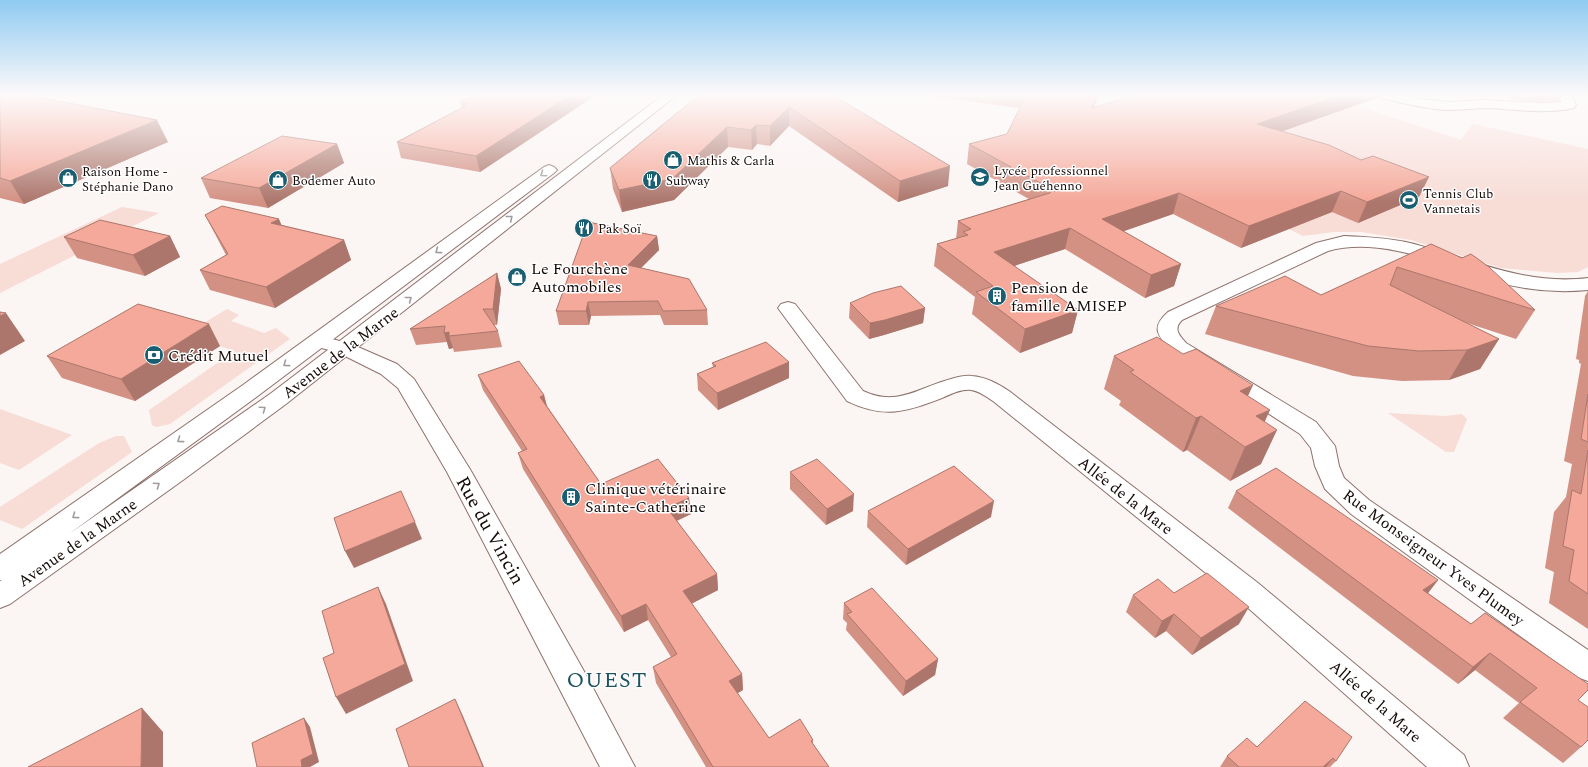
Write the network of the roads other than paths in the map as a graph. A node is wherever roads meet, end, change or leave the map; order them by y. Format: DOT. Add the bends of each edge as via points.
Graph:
graph roads {
  1 [pos="605,131"];
  2 [pos="624,131"];
  3 [pos="1588,284"];
  4 [pos="788,308"];
  5 [pos="317,341"];
  6 [pos="344,348"];
  7 [pos="0,569"];
  8 [pos="0,596"];
  9 [pos="1588,667"];
  10 [pos="618,767"];
  11 [pos="1452,767"];
  1 -- 5 [label="street, Avenue de la Marne, one-way"];
  6 -- 2 [label="street, Avenue de la Marne, one-way"];
  3 -- 9 [label="street, Rue Monseigneur Yves Plumey" via="1552,286 1502,277 1408,248 1344,242 1322,247 1175,316 1166,326 1167,332 1179,347 1308,428 1324,446 1327,466 1334,483 1360,507"];
  4 -- 11 [label="street, Allée de la Mare" via="855,396 866,402 884,406 900,405 958,384 974,383 989,388 1001,396 1248,591"];
  5 -- 6 [label="street, Rue du Vincin"];
  5 -- 7 [label="street, Avenue de la Marne, one-way"];
  8 -- 6 [label="street, Avenue de la Marne, one-way" via="275,401"];
  6 -- 10 [label="street, Rue du Vincin" via="389,369 406,384 459,471"];
}
